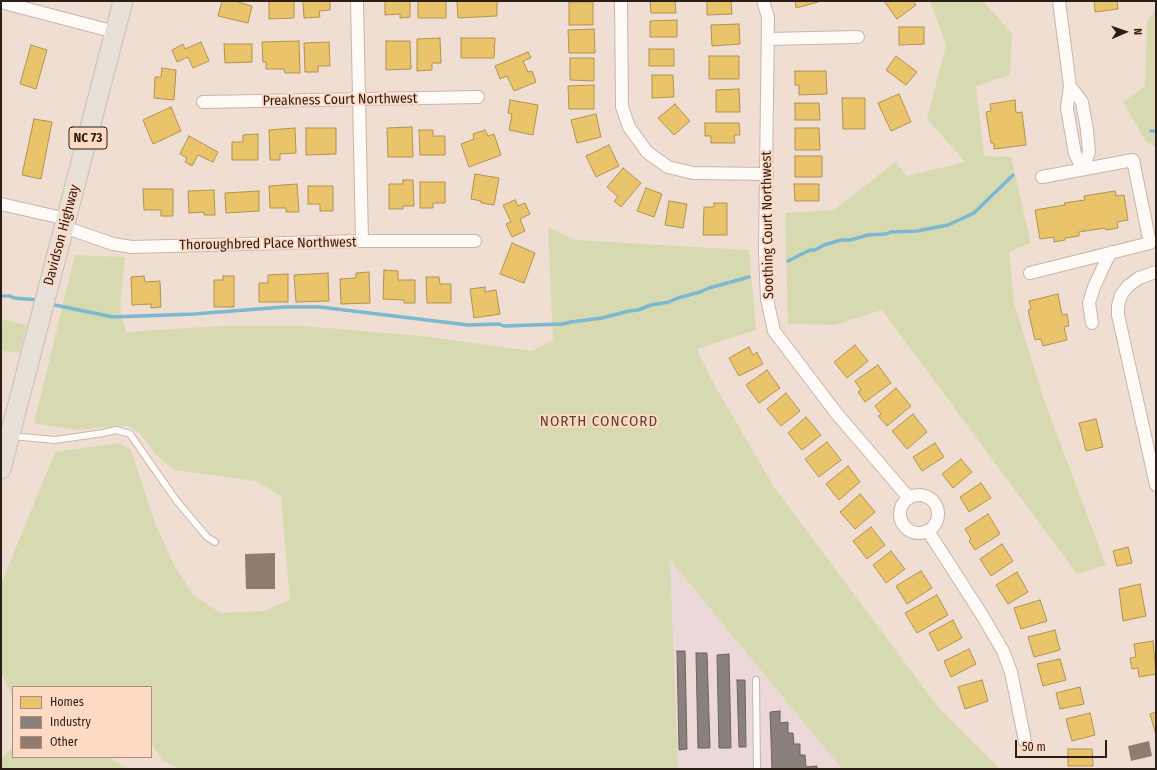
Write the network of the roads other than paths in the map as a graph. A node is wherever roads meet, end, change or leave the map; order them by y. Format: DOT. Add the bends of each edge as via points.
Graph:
graph roads {
  1 [pos="123,1"];
  2 [pos="357,1"];
  3 [pos="621,1"];
  4 [pos="764,1"];
  5 [pos="1,2"];
  6 [pos="1059,4"];
  7 [pos="115,32"];
  8 [pos="858,37"];
  9 [pos="768,39"];
  10 [pos="478,97"];
  11 [pos="359,100"];
  12 [pos="203,102"];
  13 [pos="1083,169"];
  14 [pos="767,174"];
  15 [pos="1042,177"];
  16 [pos="1,204"];
  17 [pos="66,223"];
  18 [pos="362,241"];
  19 [pos="475,241"];
  20 [pos="1112,252"];
  21 [pos="1156,272"];
  22 [pos="1030,273"];
  23 [pos="1092,323"];
  24 [pos="6,440"];
  25 [pos="1,468"];
  26 [pos="1156,485"];
  27 [pos="909,498"];
  28 [pos="928,531"];
  29 [pos="215,542"];
  30 [pos="756,680"];
  31 [pos="1024,741"];
  32 [pos="757,769"];
  1 -- 7 [label="main road, Davidson Highway / NC 73"];
  2 -- 11 [label="street"];
  3 -- 14 [label="street" via="622,107 629,127 647,152 668,167 693,173"];
  4 -- 9 [label="street, Soothing Court Northwest" via="768,17"];
  5 -- 7 [label="street"];
  6 -- 13 [label="street" via="1070,86 1082,102 1085,116 1089,152"];
  7 -- 17 [label="main road, Davidson Highway / NC 73"];
  8 -- 9 [label="street"];
  9 -- 14 [label="street, Soothing Court Northwest"];
  10 -- 11 [label="street, Preakness Court Northwest"];
  11 -- 12 [label="street, Preakness Court Northwest"];
  11 -- 18 [label="street"];
  13 -- 15 [label="street"];
  13 -- 20 [label="street" via="1133,160 1150,243"];
  14 -- 27 [label="street, Soothing Court Northwest" via="767,299 774,331 837,414"];
  16 -- 17 [label="street, Thoroughbred Place Northwest"];
  17 -- 18 [label="street, Thoroughbred Place Northwest" via="113,244 132,247"];
  17 -- 24 [label="main road, Davidson Highway / NC 73"];
  18 -- 19 [label="street, Thoroughbred Place Northwest"];
  20 -- 22 [label="street"];
  20 -- 23 [label="street" via="1094,287 1089,303"];
  21 -- 26 [label="street" via="1139,278 1128,286 1121,295 1118,306"];
  24 -- 25 [label="main road, Davidson Highway / NC 73"];
  24 -- 29 [label="lane" via="55,440 116,430 130,434 176,500 207,537"];
  27 -- 28 [label="street" via="902,505 900,514 903,524 910,531"];
  27 -- 28 [label="street" via="919,495 928,498 935,505 937,519"];
  28 -- 31 [label="street" via="1003,651 1011,672"];
  30 -- 32 [label="lane"];
}
